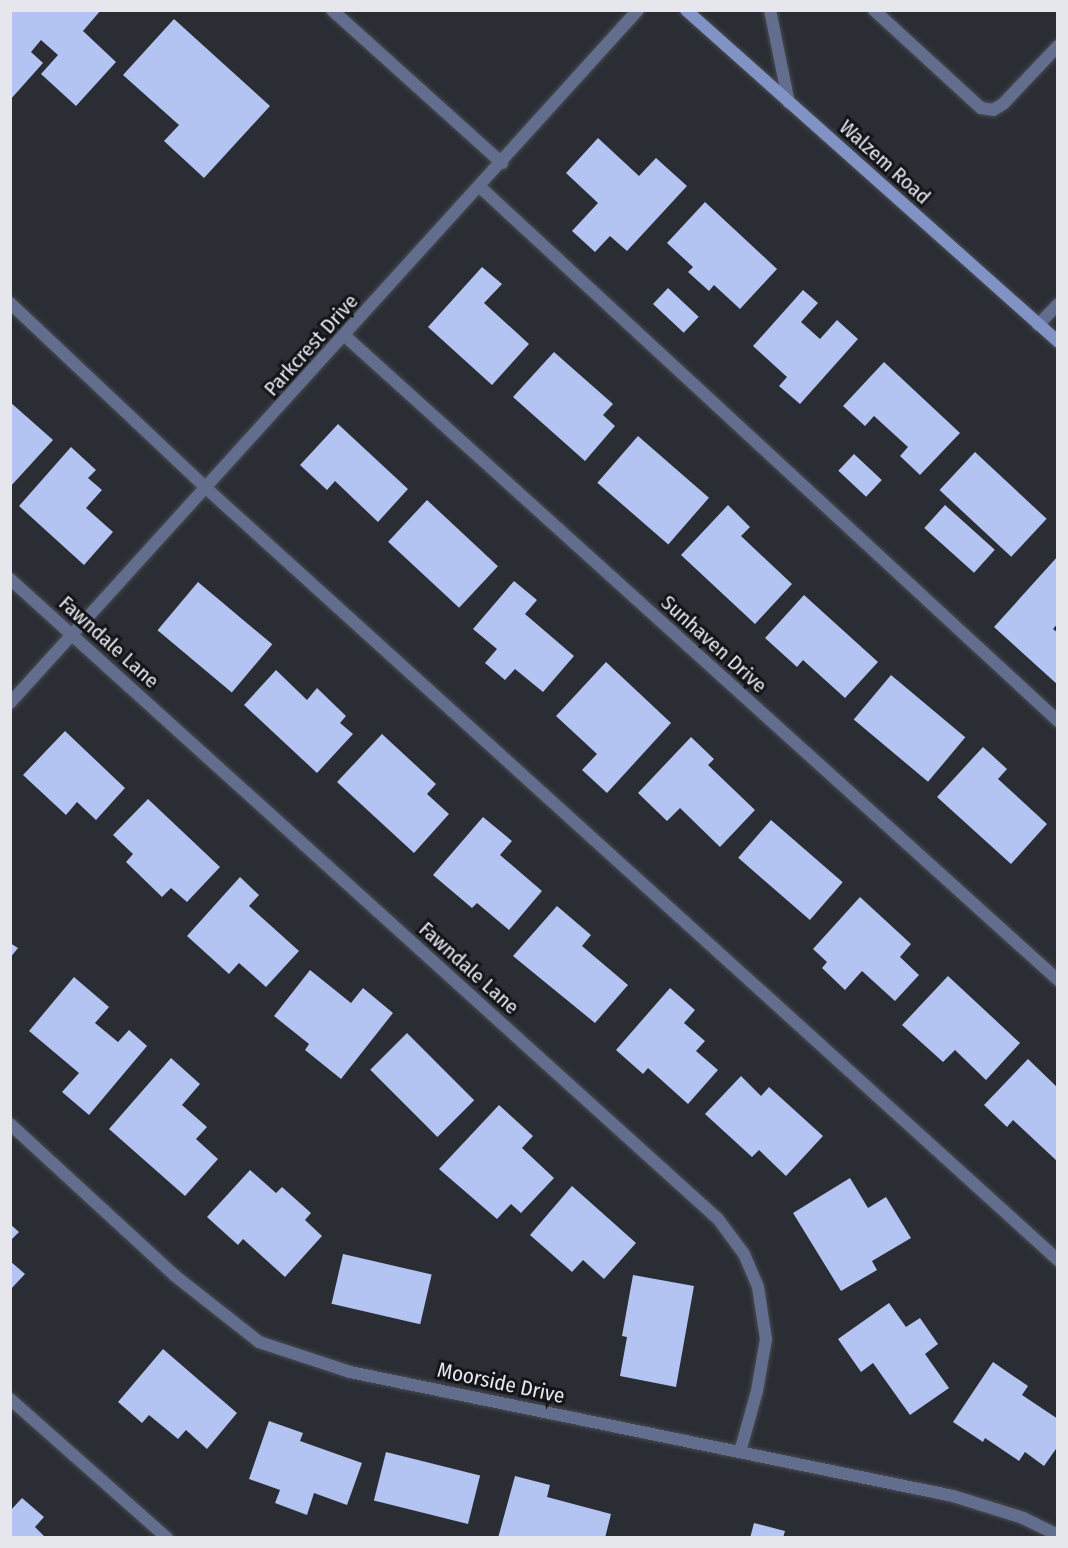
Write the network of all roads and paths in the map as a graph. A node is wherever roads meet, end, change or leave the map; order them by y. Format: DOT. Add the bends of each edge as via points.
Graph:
graph roads {
  1 [pos="332,10"];
  2 [pos="638,10"];
  3 [pos="686,10"];
  4 [pos="770,10"];
  5 [pos="874,10"];
  6 [pos="1058,46"];
  7 [pos="789,103"];
  8 [pos="502,163"];
  9 [pos="480,187"];
  10 [pos="10,303"];
  11 [pos="1058,304"];
  12 [pos="1038,325"];
  13 [pos="345,336"];
  14 [pos="1058,342"];
  15 [pos="207,489"];
  16 [pos="10,579"];
  17 [pos="72,636"];
  18 [pos="10,704"];
  19 [pos="1058,721"];
  20 [pos="1058,980"];
  21 [pos="10,1124"];
  22 [pos="1058,1260"];
  23 [pos="10,1399"];
  24 [pos="740,1452"];
  25 [pos="1058,1535"];
  26 [pos="168,1538"];
  1 -- 8 [label="street"];
  2 -- 8 [label="street, Parkcrest Drive"];
  3 -- 7 [label="main road, Walzem Road"];
  4 -- 7 [label="street"];
  5 -- 6 [label="street" via="981,108 993,110 1003,104"];
  7 -- 12 [label="main road, Walzem Road"];
  8 -- 9 [label="street, Parkcrest Drive"];
  9 -- 13 [label="street, Parkcrest Drive"];
  9 -- 19 [label="street"];
  10 -- 15 [label="street"];
  11 -- 12 [label="street"];
  12 -- 14 [label="main road, Walzem Road"];
  13 -- 15 [label="street, Parkcrest Drive"];
  13 -- 20 [label="street, Sunhaven Drive"];
  15 -- 17 [label="street, Parkcrest Drive"];
  15 -- 22 [label="street"];
  16 -- 17 [label="street, Fawndale Lane"];
  17 -- 18 [label="street, Parkcrest Drive"];
  17 -- 24 [label="street, Fawndale Lane" via="718,1219 744,1254 758,1287 766,1339"];
  21 -- 24 [label="street, Moorside Drive" via="174,1275 259,1342 351,1372"];
  23 -- 26 [label="street"];
  24 -- 25 [label="street, Moorside Drive" via="988,1505"];
}
